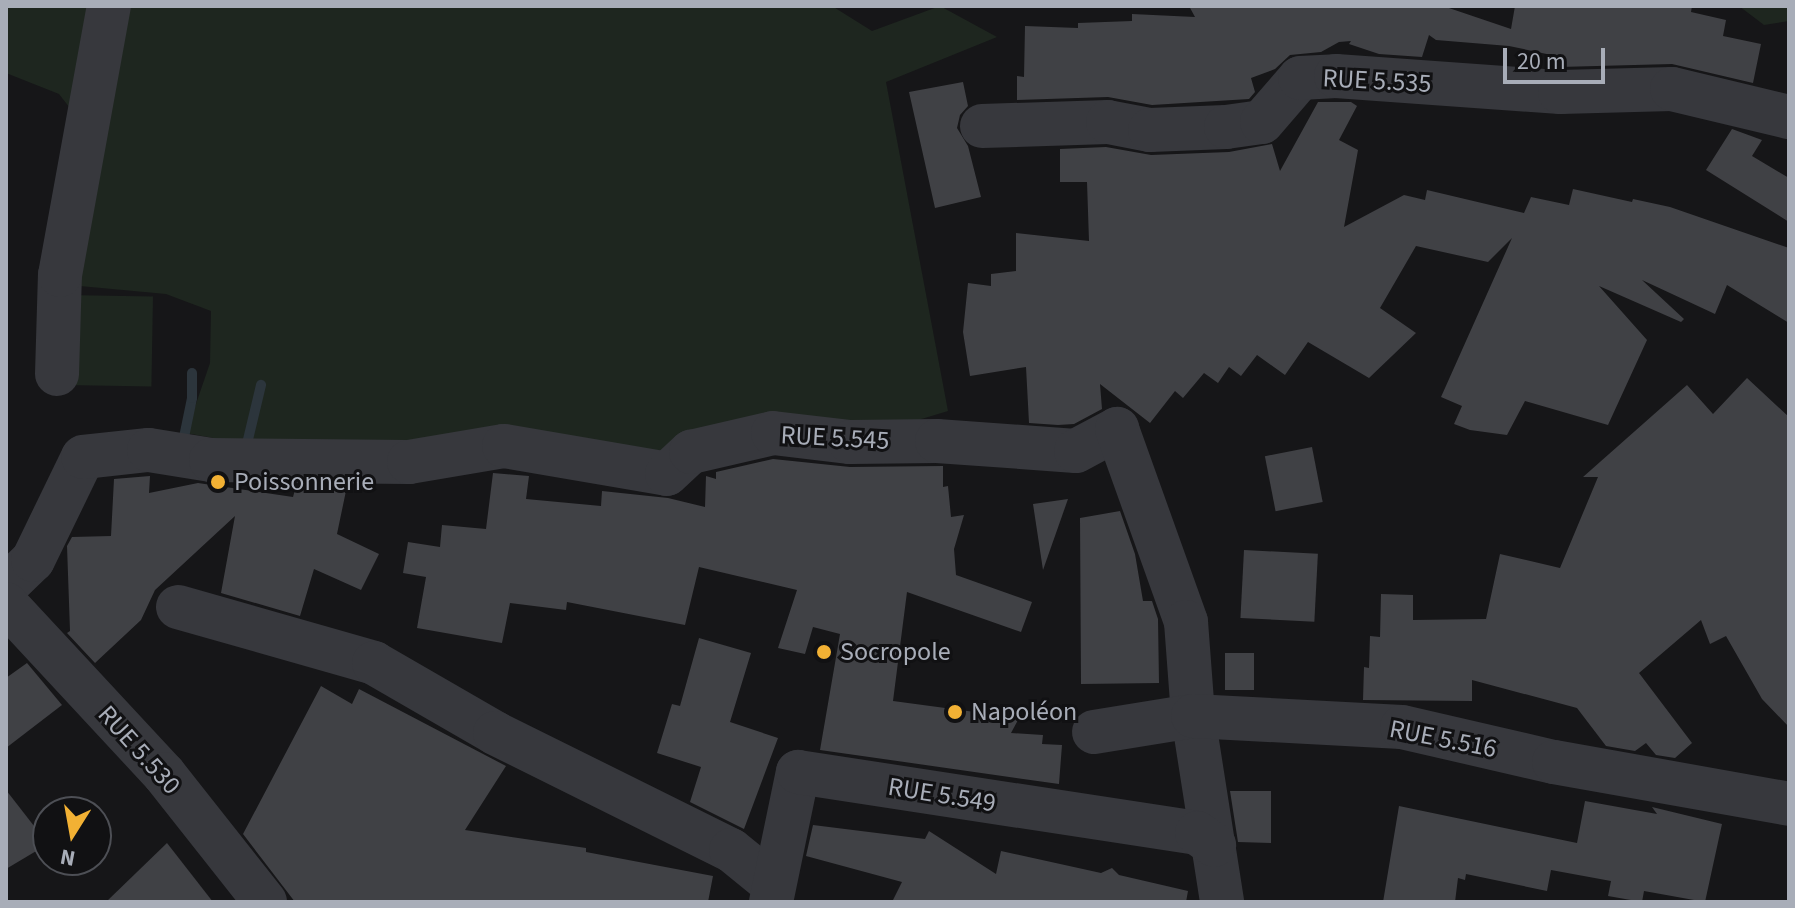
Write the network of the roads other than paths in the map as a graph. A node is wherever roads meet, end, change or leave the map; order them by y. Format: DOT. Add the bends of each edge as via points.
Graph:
graph roads {
  1 [pos="109,6"];
  2 [pos="1789,117"];
  3 [pos="982,126"];
  4 [pos="57,374"];
  5 [pos="6,586"];
  6 [pos="6,604"];
  7 [pos="178,607"];
  8 [pos="1193,716"];
  9 [pos="1094,732"];
  10 [pos="1789,804"];
  11 [pos="1214,845"];
  12 [pos="772,893"];
  13 [pos="265,902"];
  14 [pos="1222,902"];
  1 -- 4 [label="street" via="60,275"];
  2 -- 3 [label="street, RUE 5.535" via="1672,89 1560,92 1336,76 1300,78 1262,122 1150,130 1108,122"];
  5 -- 8 [label="street, RUE 5.545" via="33,560 83,457 149,450 211,460 409,462 504,446 667,474 691,452 773,433 850,442 937,441 1076,451 1117,429 1186,622"];
  6 -- 13 [label="street, RUE 5.530" via="164,774"];
  7 -- 12 [label="street" via="374,663 495,733 731,850"];
  8 -- 9 [label="street, RUE 5.516"];
  8 -- 10 [label="street, RUE 5.516" via="1402,727 1554,762"];
  8 -- 11 [label="street, RUE 5.545"];
  11 -- 12 [label="street, RUE 5.549" via="1197,833 798,772"];
  11 -- 14 [label="street, RUE 5.545"];
}
